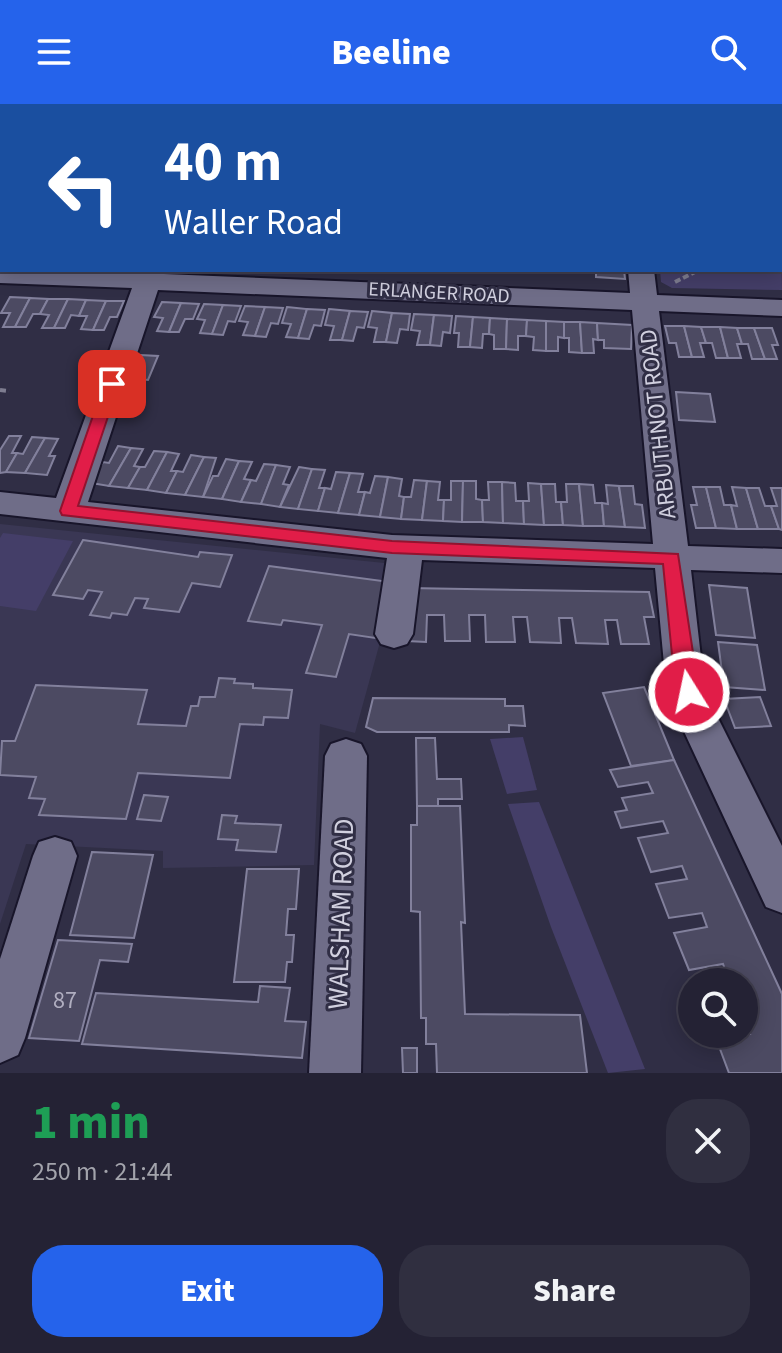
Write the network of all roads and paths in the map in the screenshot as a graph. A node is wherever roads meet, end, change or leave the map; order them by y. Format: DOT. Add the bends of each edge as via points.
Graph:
graph roads {
  1 [pos="694,272"];
  2 [pos="150,274"];
  3 [pos="0,275"];
  4 [pos="651,286"];
  5 [pos="782,308"];
  6 [pos="0,390"];
  7 [pos="9,391"];
  8 [pos="0,503"];
  9 [pos="68,511"];
  10 [pos="406,548"];
  11 [pos="672,559"];
  12 [pos="782,561"];
  13 [pos="394,634"];
  14 [pos="346,756"];
  15 [pos="55,856"];
  16 [pos="782,893"];
  17 [pos="0,1038"];
  18 [pos="335,1073"];
  1 -- 4 [label="path"];
  2 -- 3 [label="street, ERLANGER ROAD"];
  2 -- 4 [label="street, ERLANGER ROAD"];
  2 -- 9 [label="street"];
  4 -- 5 [label="street, ERLANGER ROAD"];
  4 -- 11 [label="street, ARBUTHNOT ROAD"];
  6 -- 7 [label="path"];
  8 -- 9 [label="street"];
  9 -- 10 [label="street"];
  10 -- 11 [label="street"];
  10 -- 13 [label="street"];
  11 -- 12 [label="street"];
  11 -- 16 [label="street, ARBUTHNOT ROAD" via="684,675 693,708"];
  14 -- 18 [label="street, WALSHAM ROAD"];
  15 -- 17 [label="street"];
}
